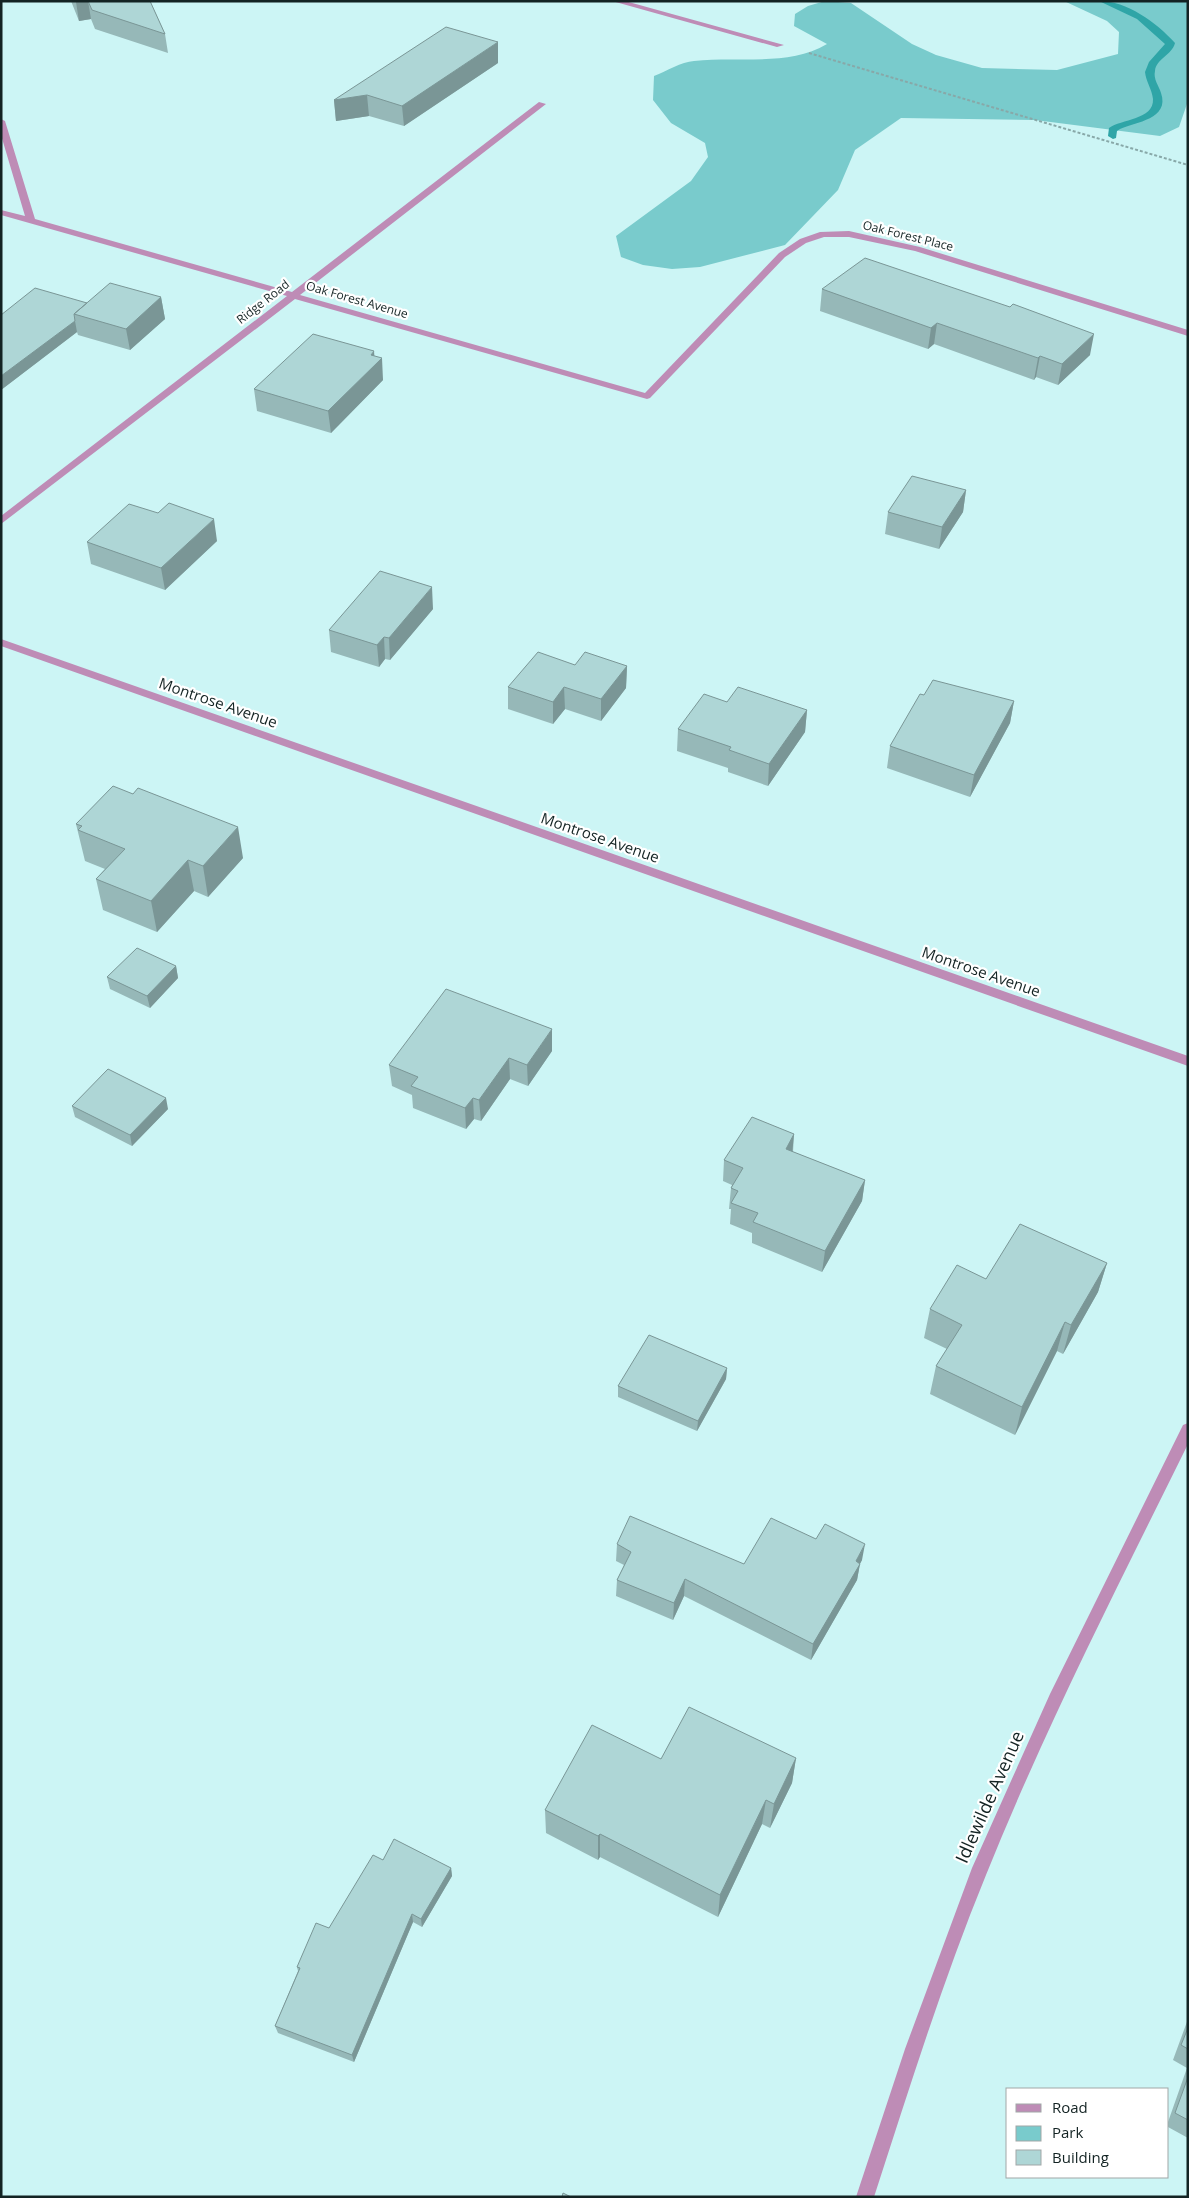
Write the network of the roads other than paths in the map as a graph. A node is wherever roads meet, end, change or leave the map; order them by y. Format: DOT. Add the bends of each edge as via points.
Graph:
graph roads {
  1 [pos="616,1"];
  2 [pos="780,45"];
  3 [pos="542,104"];
  4 [pos="1,120"];
  5 [pos="1,212"];
  6 [pos="31,221"];
  7 [pos="293,294"];
  8 [pos="1188,333"];
  9 [pos="647,396"];
  10 [pos="1,521"];
  11 [pos="1,642"];
  12 [pos="1188,1062"];
  13 [pos="1188,1429"];
  14 [pos="865,2197"];
  1 -- 2 [label="street"];
  3 -- 7 [label="street, Ridge Road"];
  4 -- 6 [label="street"];
  5 -- 6 [label="street, Oak Forest Avenue"];
  6 -- 7 [label="street, Oak Forest Avenue"];
  7 -- 9 [label="street, Oak Forest Avenue"];
  7 -- 10 [label="street, Ridge Road"];
  8 -- 9 [label="street, Oak Forest Place" via="917,249 848,234 823,234 803,241 782,255"];
  11 -- 12 [label="street, Montrose Avenue"];
  13 -- 14 [label="street, Idlewilde Avenue" via="1055,1699 978,1874 913,2049"];
}
